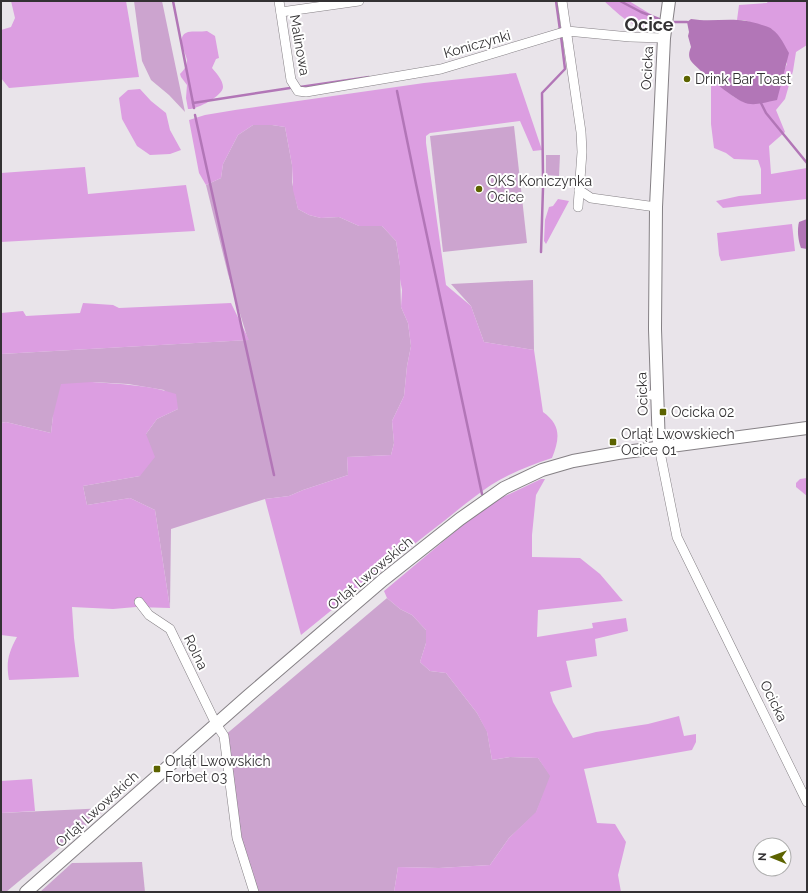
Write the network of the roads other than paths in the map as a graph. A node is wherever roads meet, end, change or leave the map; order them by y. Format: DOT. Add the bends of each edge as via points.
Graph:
graph roads {
  1 [pos="279,1"];
  2 [pos="359,1"];
  3 [pos="562,1"];
  4 [pos="669,1"];
  5 [pos="281,12"];
  6 [pos="567,31"];
  7 [pos="664,38"];
  8 [pos="298,91"];
  9 [pos="579,190"];
  10 [pos="578,207"];
  11 [pos="656,207"];
  12 [pos="644,395"];
  13 [pos="657,395"];
  14 [pos="807,428"];
  15 [pos="660,447"];
  16 [pos="139,602"];
  17 [pos="216,724"];
  18 [pos="807,802"];
  19 [pos="26,892"];
  20 [pos="254,892"];
  1 -- 5 [label="street, Malinowa"];
  2 -- 5 [label="street"];
  3 -- 6 [label="street"];
  4 -- 7 [label="street, Ocicka"];
  5 -- 8 [label="street, Malinowa" via="291,80"];
  6 -- 7 [label="street, Koniczynki"];
  6 -- 8 [label="street, Koniczynki" via="441,69 306,92"];
  6 -- 9 [label="street" via="582,152"];
  7 -- 11 [label="street, Ocicka"];
  9 -- 10 [label="street"];
  9 -- 11 [label="street" via="591,198"];
  11 -- 13 [label="street, Ocicka" via="654,276"];
  12 -- 13 [label="street"];
  13 -- 15 [label="street, Ocicka"];
  14 -- 15 [label="street, Orląt Lwowskich"];
  15 -- 17 [label="street, Orląt Lwowskich" via="573,461 542,470 504,488 406,562"];
  15 -- 18 [label="street, Ocicka" via="678,537"];
  16 -- 17 [label="street, Rolna" via="149,615 170,629"];
  17 -- 19 [label="street, Orląt Lwowskich"];
  17 -- 20 [label="street, Rolna" via="224,736 237,838"];
}
